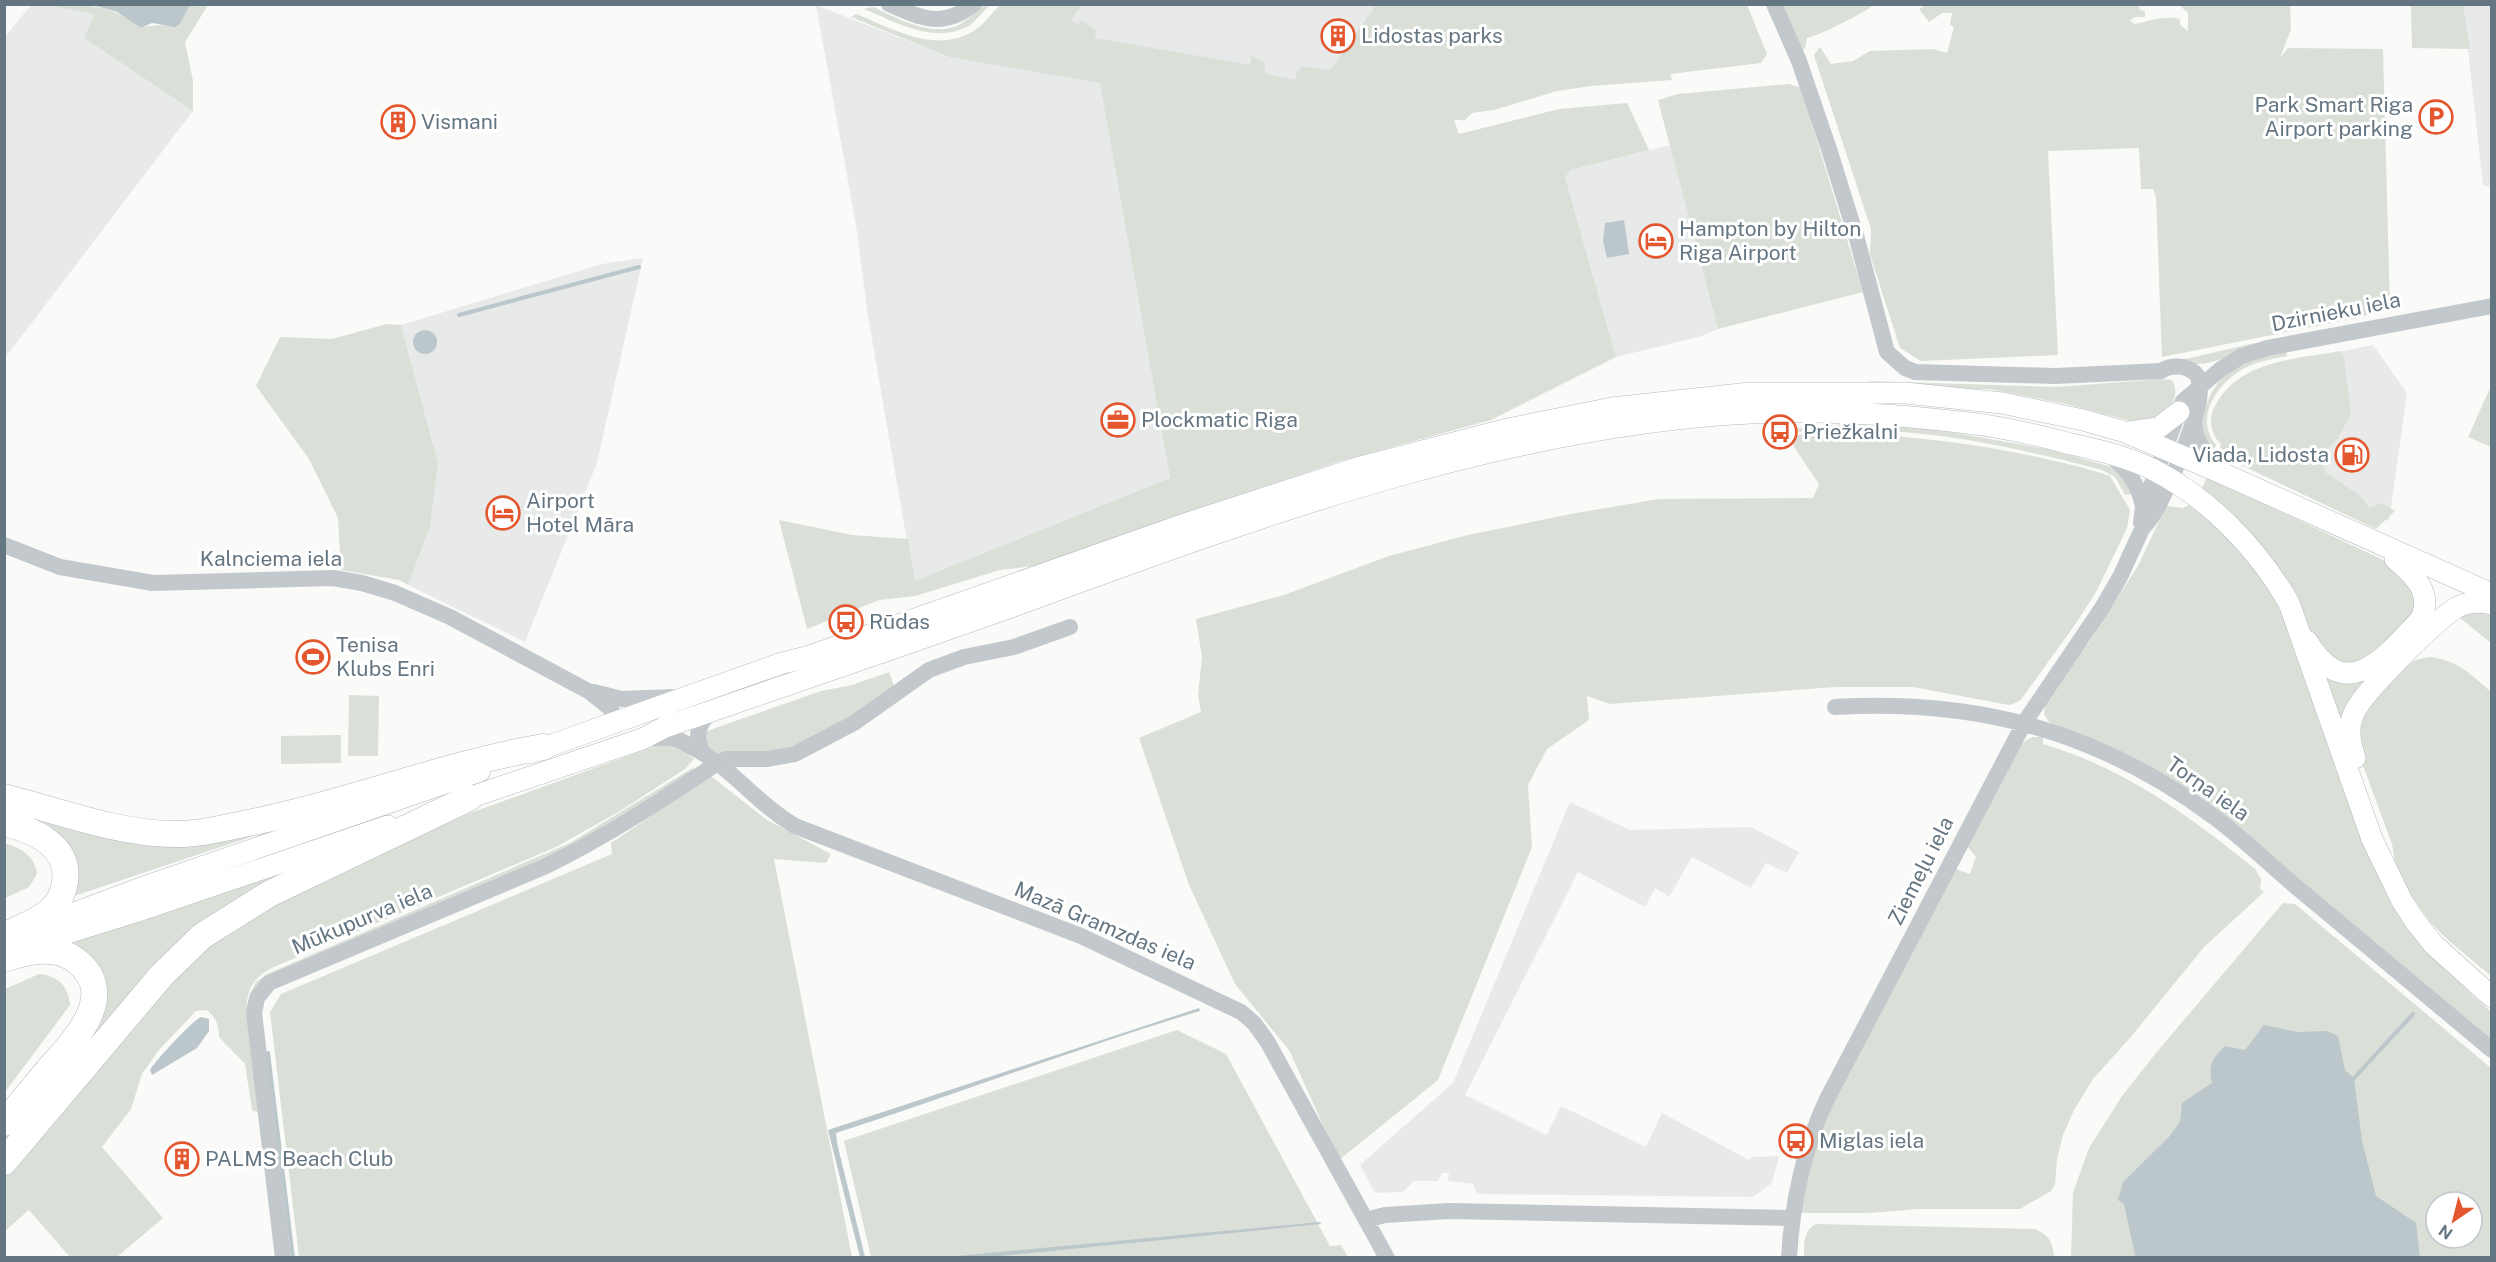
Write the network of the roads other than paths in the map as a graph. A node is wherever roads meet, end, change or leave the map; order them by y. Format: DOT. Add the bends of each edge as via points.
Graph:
graph roads {
  1 [pos="889,4"];
  2 [pos="974,4"];
  3 [pos="1774,4"];
  4 [pos="2492,306"];
  5 [pos="2200,388"];
  6 [pos="2186,417"];
  7 [pos="2125,432"];
  8 [pos="2173,452"];
  9 [pos="2109,453"];
  10 [pos="2217,471"];
  11 [pos="2163,476"];
  12 [pos="2143,507"];
  13 [pos="2143,527"];
  14 [pos="2376,543"];
  15 [pos="4,545"];
  16 [pos="2492,594"];
  17 [pos="2492,604"];
  18 [pos="2295,623"];
  19 [pos="1070,627"];
  20 [pos="590,692"];
  21 [pos="688,697"];
  22 [pos="1835,707"];
  23 [pos="710,712"];
  24 [pos="2024,723"];
  25 [pos="606,724"];
  26 [pos="642,739"];
  27 [pos="543,747"];
  28 [pos="702,751"];
  29 [pos="719,762"];
  30 [pos="4,797"];
  31 [pos="469,798"];
  32 [pos="4,823"];
  33 [pos="2386,867"];
  34 [pos="5,946"];
  35 [pos="2492,997"];
  36 [pos="2492,1050"];
  37 [pos="4,1122"];
  38 [pos="4,1162"];
  39 [pos="1791,1218"];
  40 [pos="1366,1220"];
  41 [pos="283,1257"];
  42 [pos="1387,1257"];
  43 [pos="1789,1257"];
  1 -- 2 [label="street" via="923,18 941,20"];
  3 -- 5 [label="street" via="1804,72 1857,239 1887,352 1896,362 1915,372 1932,374 2055,376 2161,370"];
  4 -- 5 [label="street, Dzirnieku iela" via="2266,348 2242,356"];
  5 -- 6 [label="street, Dzirnieku iela" via="2189,394"];
  6 -- 7 [label="main road" via="2142,432"];
  6 -- 8 [label="street, Dzirnieku iela"];
  6 -- 10 [label="street" via="2200,448"];
  7 -- 8 [label="main road"];
  7 -- 21 [label="main road" via="2002,403 1905,393 1750,393 1612,408 1508,429 1357,468"];
  8 -- 10 [label="main road"];
  8 -- 11 [label="street, Dzirnieku iela"];
  9 -- 11 [label="main road"];
  9 -- 12 [label="street" via="2134,479"];
  9 -- 23 [label="main road" via="2017,430 1843,411 1719,415 1574,435 1432,468 1251,522"];
  10 -- 14 [label="main road"];
  11 -- 12 [label="street, Ziemeļu iela"];
  11 -- 13 [label="street, Ziemeļu iela" via="2152,519"];
  11 -- 18 [label="main road" via="2222,520 2258,555 2289,603"];
  12 -- 13 [label="street, Ziemeļu iela"];
  13 -- 24 [label="street, Ziemeļu iela" via="2102,608"];
  14 -- 16 [label="main road"];
  14 -- 18 [label="main road" via="2411,571 2425,598 2421,619 2374,666 2358,672 2336,670 2315,655"];
  15 -- 20 [label="street, Kalnciema iela" via="60,567 153,583 333,578 362,583 450,617"];
  17 -- 33 [label="main road" via="2455,608 2385,674 2354,713 2349,731 2351,745 2383,838"];
  18 -- 33 [label="main road" via="2372,840"];
  19 -- 29 [label="street" via="930,670 854,723 795,754"];
  20 -- 21 [label="street, Kalnciema iela" via="622,699"];
  20 -- 25 [label="street, Kalnciema iela" via="611,709 613,714"];
  21 -- 25 [label="main road"];
  22 -- 24 [label="street, Torņa iela" via="1917,706 1962,710"];
  23 -- 26 [label="main road"];
  23 -- 28 [label="street" via="697,734"];
  24 -- 36 [label="street, Torņa iela" via="2107,753 2215,818"];
  24 -- 39 [label="street, Ziemeļu iela" via="1826,1101 1809,1142"];
  25 -- 27 [label="main road"];
  26 -- 28 [label="street, Mazā Gramzdas iela" via="675,738"];
  26 -- 31 [label="main road"];
  27 -- 30 [label="highway" via="505,753 283,816 208,831 138,831"];
  27 -- 34 [label="main road" via="141,888 41,926"];
  28 -- 29 [label="street, Mazā Gramzdas iela"];
  29 -- 40 [label="street, Mazā Gramzdas iela" via="759,801 795,826 1081,936 1241,1012 1267,1041"];
  29 -- 41 [label="street, Mūkupurva iela" via="630,821 544,867 264,987 254,1013"];
  31 -- 34 [label="main road" via="273,866"];
  31 -- 38 [label="highway" via="269,894 202,936 161,976"];
  32 -- 34 [label="highway" via="33,832 52,844 64,863 66,876 53,909"];
  33 -- 35 [label="main road" via="2406,909 2423,932"];
  34 -- 37 [label="highway" via="68,955 91,975 94,996 77,1036"];
  39 -- 40 [label="street" via="1449,1211"];
  39 -- 43 [label="street, Ziemeļu iela"];
  40 -- 42 [label="street, Mazā Gramzdas iela"];
}
